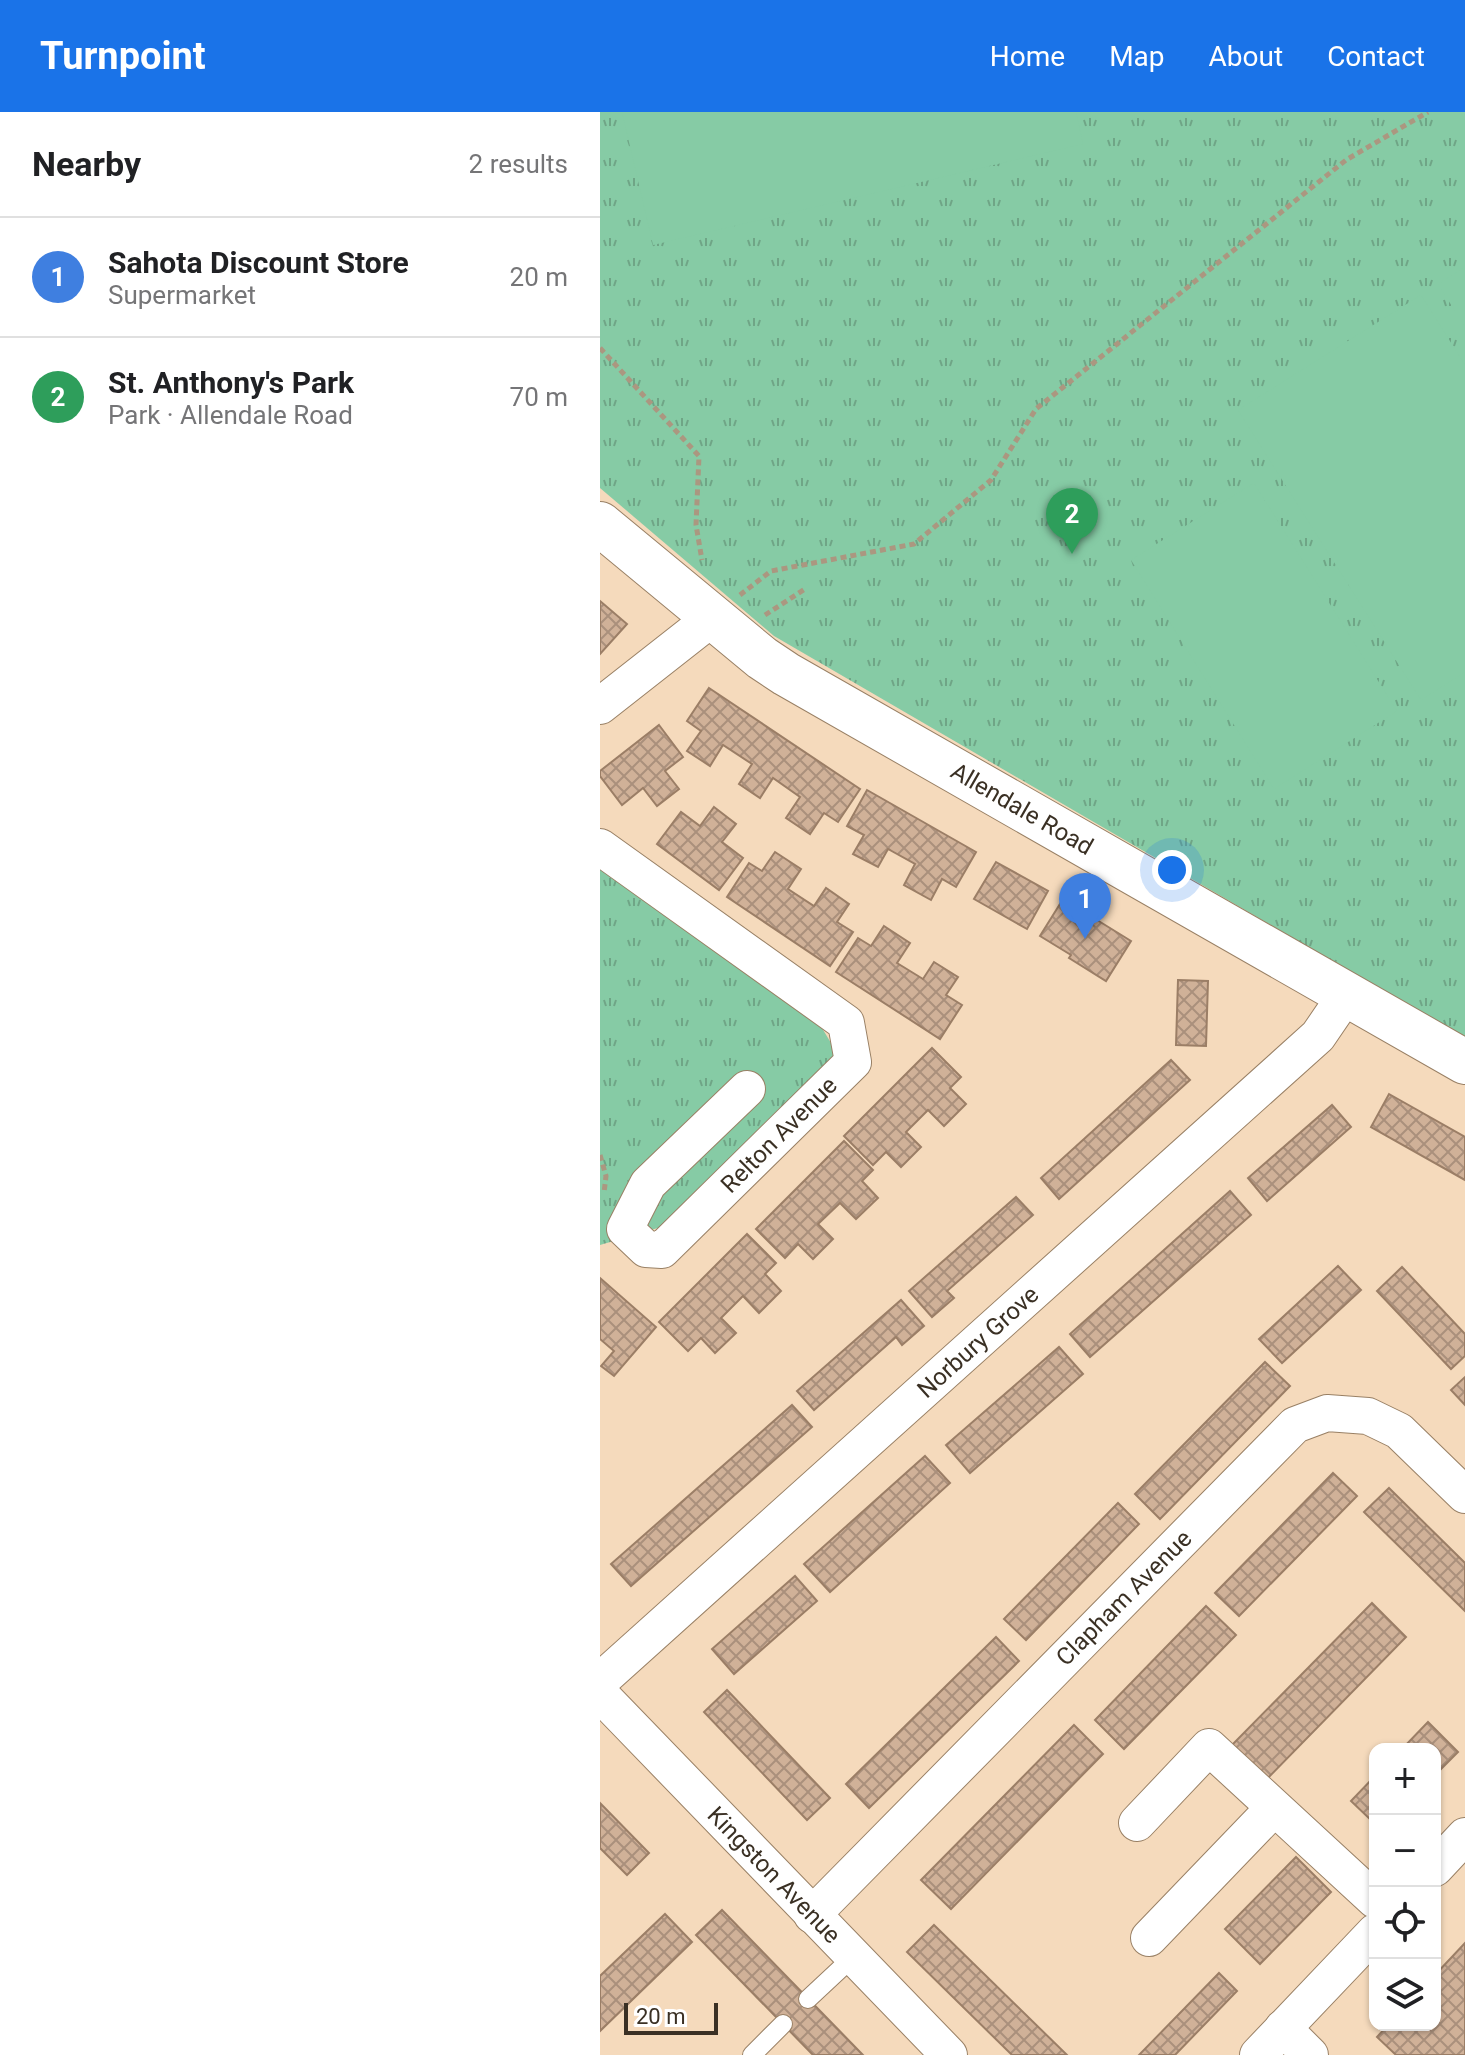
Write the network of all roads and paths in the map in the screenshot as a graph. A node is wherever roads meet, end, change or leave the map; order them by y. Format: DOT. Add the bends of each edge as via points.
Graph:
graph roads {
  1 [pos="1428,112"];
  2 [pos="600,348"];
  3 [pos="600,524"];
  4 [pos="712,618"];
  5 [pos="600,706"];
  6 [pos="600,847"];
  7 [pos="1346,995"];
  8 [pos="1465,1062"];
  9 [pos="747,1089"];
  10 [pos="1465,1495"];
  11 [pos="600,1681"];
  12 [pos="600,1694"];
  13 [pos="1274,1808"];
  14 [pos="1137,1823"];
  15 [pos="1465,1836"];
  16 [pos="1441,1862"];
  17 [pos="1369,1895"];
  18 [pos="812,1915"];
  19 [pos="1149,1938"];
  20 [pos="1369,1938"];
  21 [pos="853,1957"];
  22 [pos="808,1999"];
  23 [pos="783,2024"];
  24 [pos="1283,2028"];
  25 [pos="752,2055"];
  26 [pos="949,2055"];
  27 [pos="1258,2055"];
  28 [pos="1310,2055"];
  1 -- 4 [label="path" via="1346,160 1036,409 991,480 914,544 771,571"];
  2 -- 4 [label="path" via="699,456 696,525"];
  3 -- 4 [label="main road, Allendale Road"];
  4 -- 5 [label="street"];
  4 -- 7 [label="main road, Allendale Road" via="786,674"];
  6 -- 9 [label="street, Relton Avenue" via="846,1023 853,1062 662,1250 646,1249 625,1229 648,1184"];
  7 -- 8 [label="main road, Allendale Road"];
  7 -- 11 [label="street, Norbury Grove" via="1318,1036"];
  10 -- 18 [label="street, Clapham Avenue" via="1399,1431 1368,1416 1327,1413 1295,1425"];
  12 -- 18 [label="street, Kingston Avenue"];
  13 -- 14 [label="street" via="1209,1747"];
  13 -- 17 [label="street"];
  13 -- 19 [label="street"];
  15 -- 16 [label="street"];
  18 -- 21 [label="street, Kingston Avenue"];
  20 -- 24 [label="street"];
  21 -- 22 [label="lane"];
  21 -- 26 [label="street, Kingston Avenue"];
  23 -- 25 [label="lane"];
  24 -- 27 [label="street"];
  24 -- 28 [label="street"];
}
